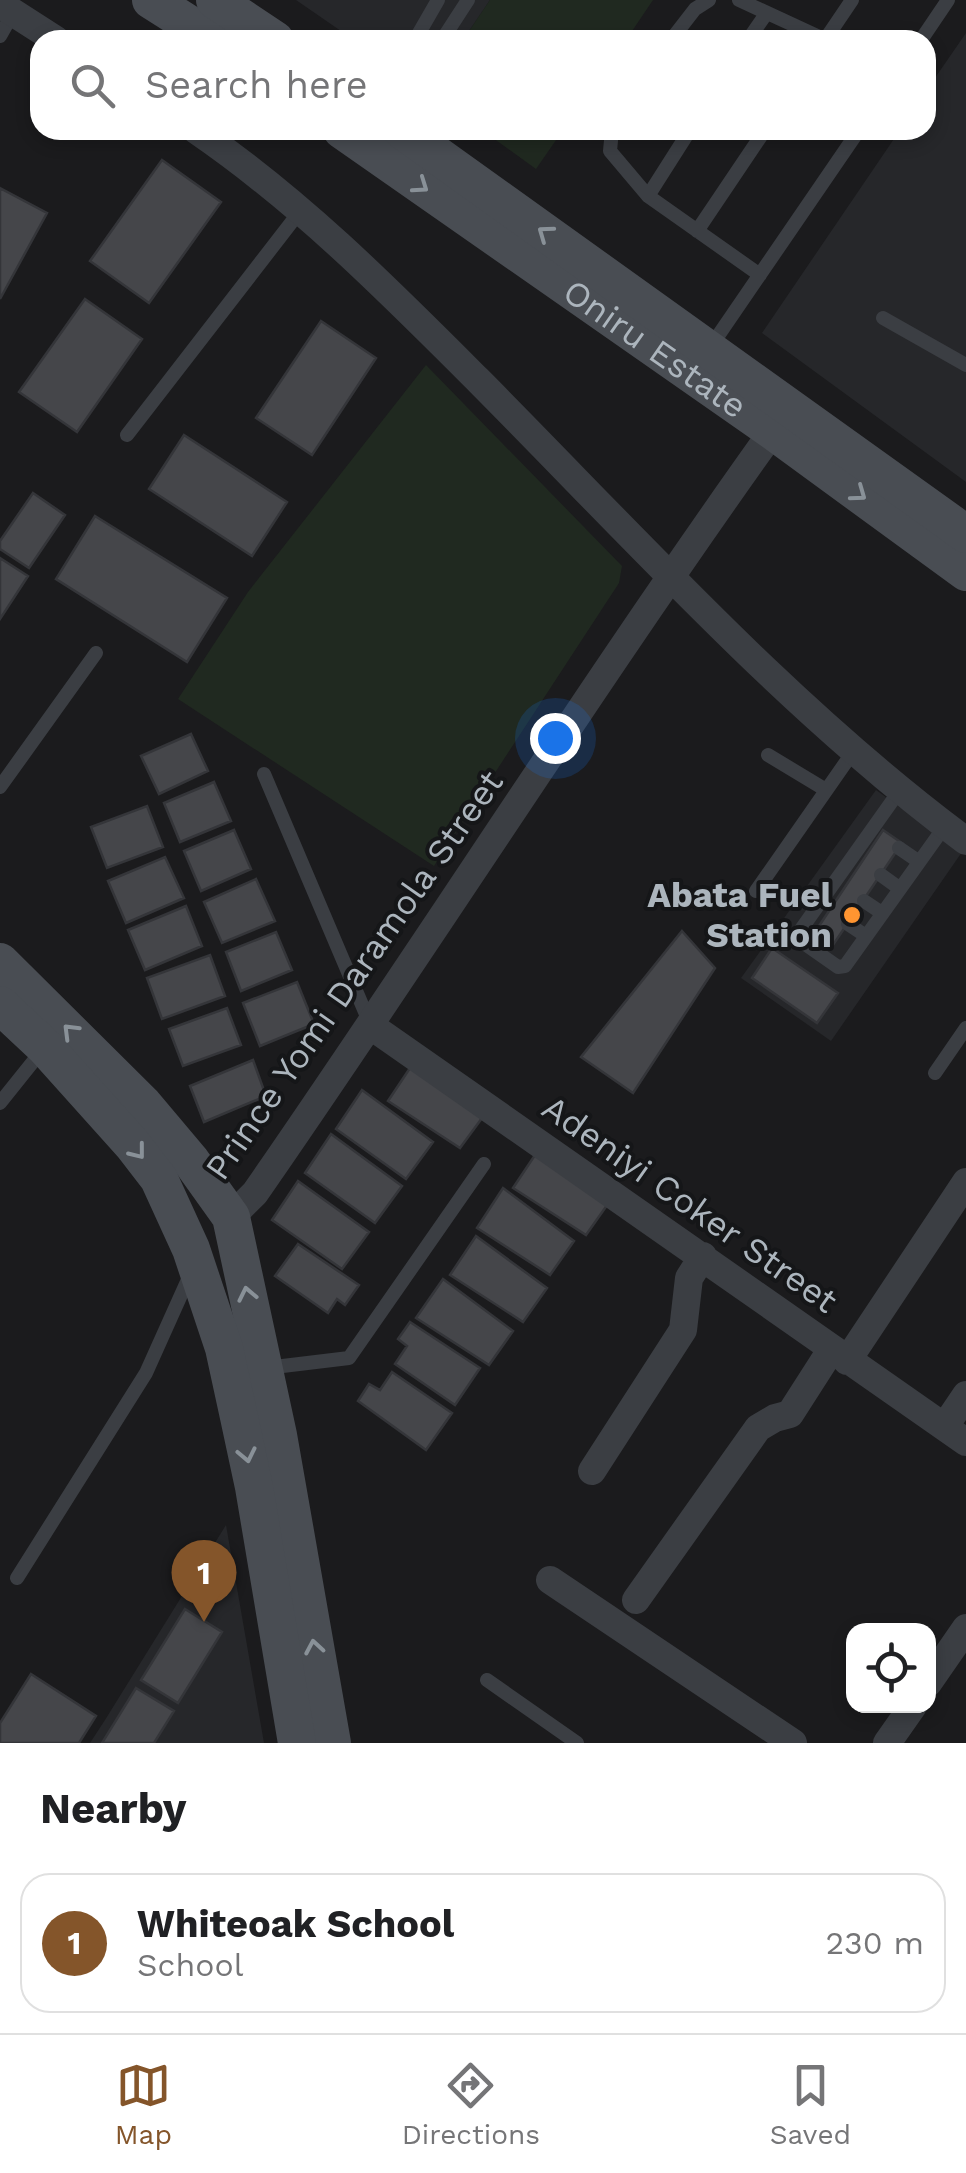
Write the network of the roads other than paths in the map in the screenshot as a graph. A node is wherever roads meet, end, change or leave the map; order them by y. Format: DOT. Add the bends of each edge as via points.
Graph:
graph roads {
  1 [pos="151,0"];
  2 [pos="438,0"];
  3 [pos="468,0"];
  4 [pos="709,0"];
  5 [pos="738,0"];
  6 [pos="852,0"];
  7 [pos="948,0"];
  8 [pos="213,14"];
  9 [pos="766,14"];
  10 [pos="4,18"];
  11 [pos="32,30"];
  12 [pos="251,30"];
  13 [pos="421,30"];
  14 [pos="448,30"];
  15 [pos="679,30"];
  16 [pos="755,30"];
  17 [pos="802,30"];
  18 [pos="832,30"];
  19 [pos="927,30"];
  20 [pos="211,140"];
  21 [pos="366,140"];
  22 [pos="416,140"];
  23 [pos="611,140"];
  24 [pos="684,140"];
  25 [pos="758,140"];
  26 [pos="852,140"];
  27 [pos="648,196"];
  28 [pos="302,210"];
  29 [pos="697,232"];
  30 [pos="760,275"];
  31 [pos="883,318"];
  32 [pos="708,350"];
  33 [pos="966,365"];
  34 [pos="127,435"];
  35 [pos="797,436"];
  36 [pos="966,534"];
  37 [pos="966,572"];
  38 [pos="671,574"];
  39 [pos="96,653"];
  40 [pos="853,752"];
  41 [pos="768,755"];
  42 [pos="264,774"];
  43 [pos="0,788"];
  44 [pos="826,790"];
  45 [pos="900,790"];
  46 [pos="956,834"];
  47 [pos="899,848"];
  48 [pos="918,861"];
  49 [pos="881,875"];
  50 [pos="899,888"];
  51 [pos="756,891"];
  52 [pos="864,901"];
  53 [pos="882,913"];
  54 [pos="848,924"];
  55 [pos="866,936"];
  56 [pos="0,962"];
  57 [pos="0,1005"];
  58 [pos="371,1026"];
  59 [pos="966,1028"];
  60 [pos="44,1047"];
  61 [pos="935,1073"];
  62 [pos="6,1085"];
  63 [pos="0,1104"];
  64 [pos="484,1164"];
  65 [pos="966,1182"];
  66 [pos="231,1217"];
  67 [pos="703,1256"];
  68 [pos="196,1262"];
  69 [pos="839,1355"];
  70 [pos="264,1368"];
  71 [pos="966,1395"];
  72 [pos="955,1434"];
  73 [pos="592,1471"];
  74 [pos="17,1578"];
  75 [pos="550,1580"];
  76 [pos="636,1600"];
  77 [pos="966,1628"];
  78 [pos="936,1671"];
  79 [pos="486,1680"];
  80 [pos="908,1713"];
  81 [pos="297,1743"];
  82 [pos="332,1743"];
  83 [pos="576,1743"];
  84 [pos="793,1743"];
  85 [pos="888,1743"];
  1 -- 8 [label="street"];
  2 -- 13 [label="lane"];
  3 -- 14 [label="lane"];
  4 -- 15 [label="lane"];
  5 -- 9 [label="lane"];
  6 -- 18 [label="lane"];
  7 -- 19 [label="lane"];
  8 -- 12 [label="street"];
  9 -- 16 [label="lane"];
  9 -- 17 [label="lane"];
  10 -- 11 [label="street"];
  20 -- 28 [label="street"];
  21 -- 35 [label="street, Oniru Estate, one-way"];
  32 -- 22 [label="street, Oniru Estate, one-way"];
  23 -- 27 [label="lane" via="610,151"];
  24 -- 27 [label="lane"];
  25 -- 29 [label="lane"];
  26 -- 30 [label="lane"];
  27 -- 29 [label="lane"];
  28 -- 34 [label="lane"];
  28 -- 38 [label="street"];
  29 -- 30 [label="lane"];
  30 -- 32 [label="lane"];
  31 -- 33 [label="lane"];
  32 -- 35 [label="street, Oniru Estate"];
  35 -- 36 [label="street, Oniru Estate"];
  35 -- 37 [label="street, Oniru Estate, one-way"];
  35 -- 38 [label="street, Prince Yomi Daramola Street"];
  38 -- 40 [label="street"];
  38 -- 58 [label="street, Prince Yomi Daramola Street"];
  39 -- 43 [label="lane"];
  40 -- 44 [label="lane"];
  40 -- 45 [label="street"];
  41 -- 44 [label="lane"];
  42 -- 58 [label="lane"];
  44 -- 51 [label="lane"];
  45 -- 46 [label="street"];
  45 -- 55 [label="lane" via="797,937 838,967"];
  46 -- 48 [label="lane"];
  47 -- 48 [label="lane"];
  48 -- 50 [label="lane"];
  49 -- 50 [label="lane"];
  50 -- 53 [label="lane"];
  52 -- 53 [label="lane"];
  53 -- 55 [label="lane"];
  54 -- 55 [label="lane"];
  66 -- 56 [label="street, one-way" via="143,1104"];
  57 -- 60 [label="street"];
  58 -- 66 [label="street, Prince Yomi Daramola Street" via="255,1193"];
  58 -- 67 [label="street, Adeniyi Coker Street"];
  59 -- 61 [label="lane"];
  60 -- 62 [label="lane"];
  60 -- 68 [label="street, one-way" via="159,1179"];
  62 -- 63 [label="lane"];
  64 -- 70 [label="lane" via="349,1358"];
  65 -- 69 [label="street"];
  70 -- 66 [label="street, one-way"];
  67 -- 69 [label="street, Adeniyi Coker Street"];
  67 -- 73 [label="street" via="690,1278 683,1330"];
  68 -- 74 [label="lane" via="146,1373"];
  68 -- 81 [label="street, one-way" via="224,1348 254,1487"];
  69 -- 72 [label="street, Adeniyi Coker Street"];
  69 -- 76 [label="street" via="790,1414 758,1428"];
  82 -- 70 [label="street, one-way"];
  71 -- 72 [label="street"];
  75 -- 84 [label="street"];
  77 -- 78 [label="street"];
  79 -- 83 [label="lane"];
  80 -- 85 [label="street"];
}
